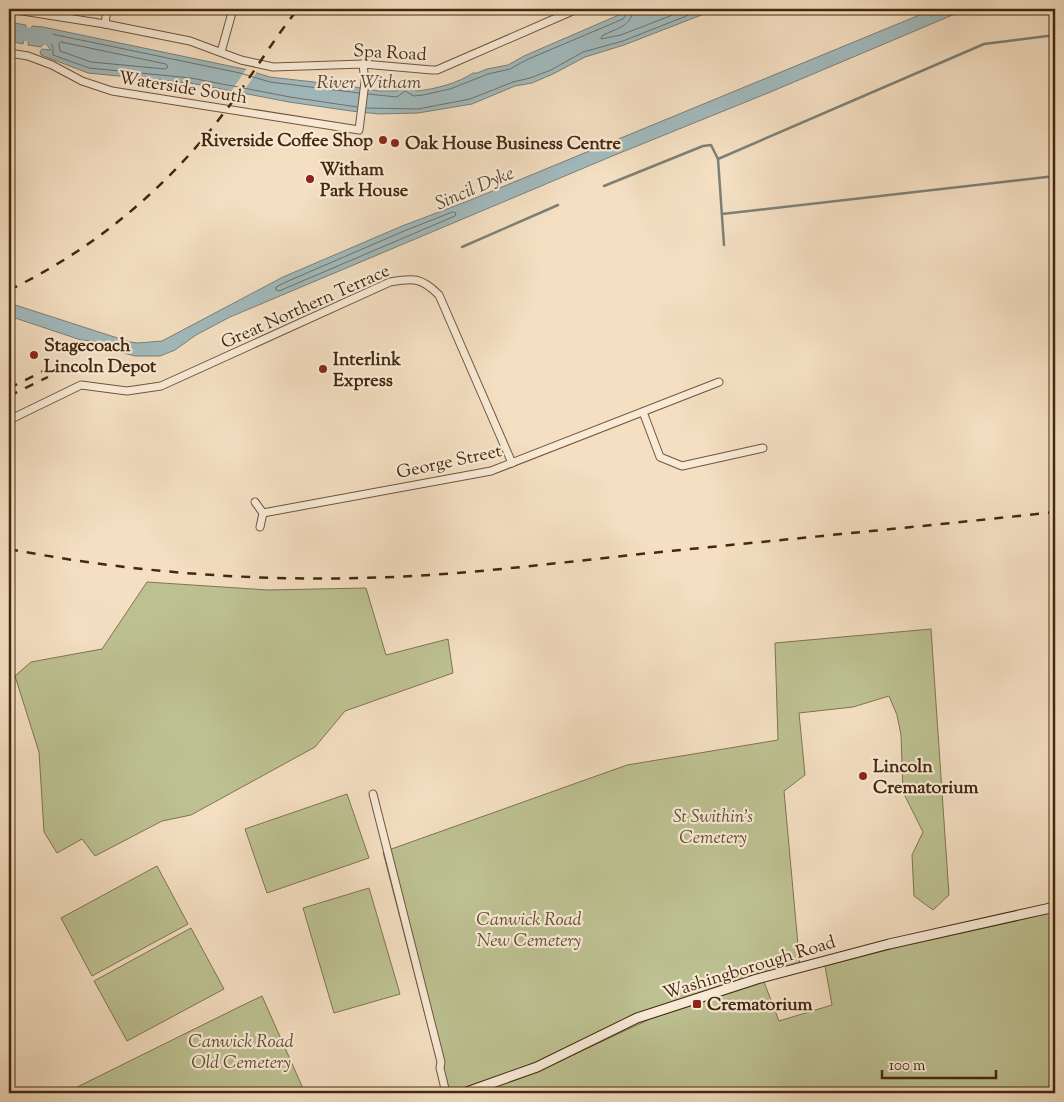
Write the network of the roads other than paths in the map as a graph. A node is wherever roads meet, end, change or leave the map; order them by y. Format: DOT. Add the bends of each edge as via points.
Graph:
graph roads {
  1 [pos="10,9"];
  2 [pos="108,9"];
  3 [pos="233,9"];
  4 [pos="576,9"];
  5 [pos="106,24"];
  6 [pos="222,52"];
  7 [pos="9,53"];
  8 [pos="363,64"];
  9 [pos="719,382"];
  10 [pos="643,412"];
  11 [pos="9,420"];
  12 [pos="763,448"];
  13 [pos="512,463"];
  14 [pos="255,502"];
  15 [pos="263,512"];
  16 [pos="260,527"];
  17 [pos="374,794"];
  18 [pos="1055,907"];
  19 [pos="446,1093"];
  20 [pos="464,1093"];
  1 -- 5 [label="street, Spa Road"];
  2 -- 5 [label="street"];
  3 -- 6 [label="street"];
  4 -- 8 [label="street, Spa Road" via="437,70"];
  5 -- 6 [label="street, Spa Road" via="190,41"];
  6 -- 8 [label="street, Spa Road" via="248,62 280,68"];
  7 -- 8 [label="street, Waterside South" via="28,56 112,91 359,130 365,82"];
  9 -- 10 [label="street, George Street"];
  10 -- 12 [label="street" via="660,456 682,466"];
  10 -- 13 [label="street, George Street"];
  11 -- 13 [label="street, Great Northern Terrace" via="80,385 127,391 161,386 390,282 410,278 428,284 439,294"];
  13 -- 15 [label="street, George Street" via="491,471"];
  14 -- 15 [label="street"];
  15 -- 16 [label="street"];
  17 -- 19 [label="street"];
  18 -- 20 [label="main road, Washingborough Road" via="889,944 757,979 637,1018 537,1067"];
}
